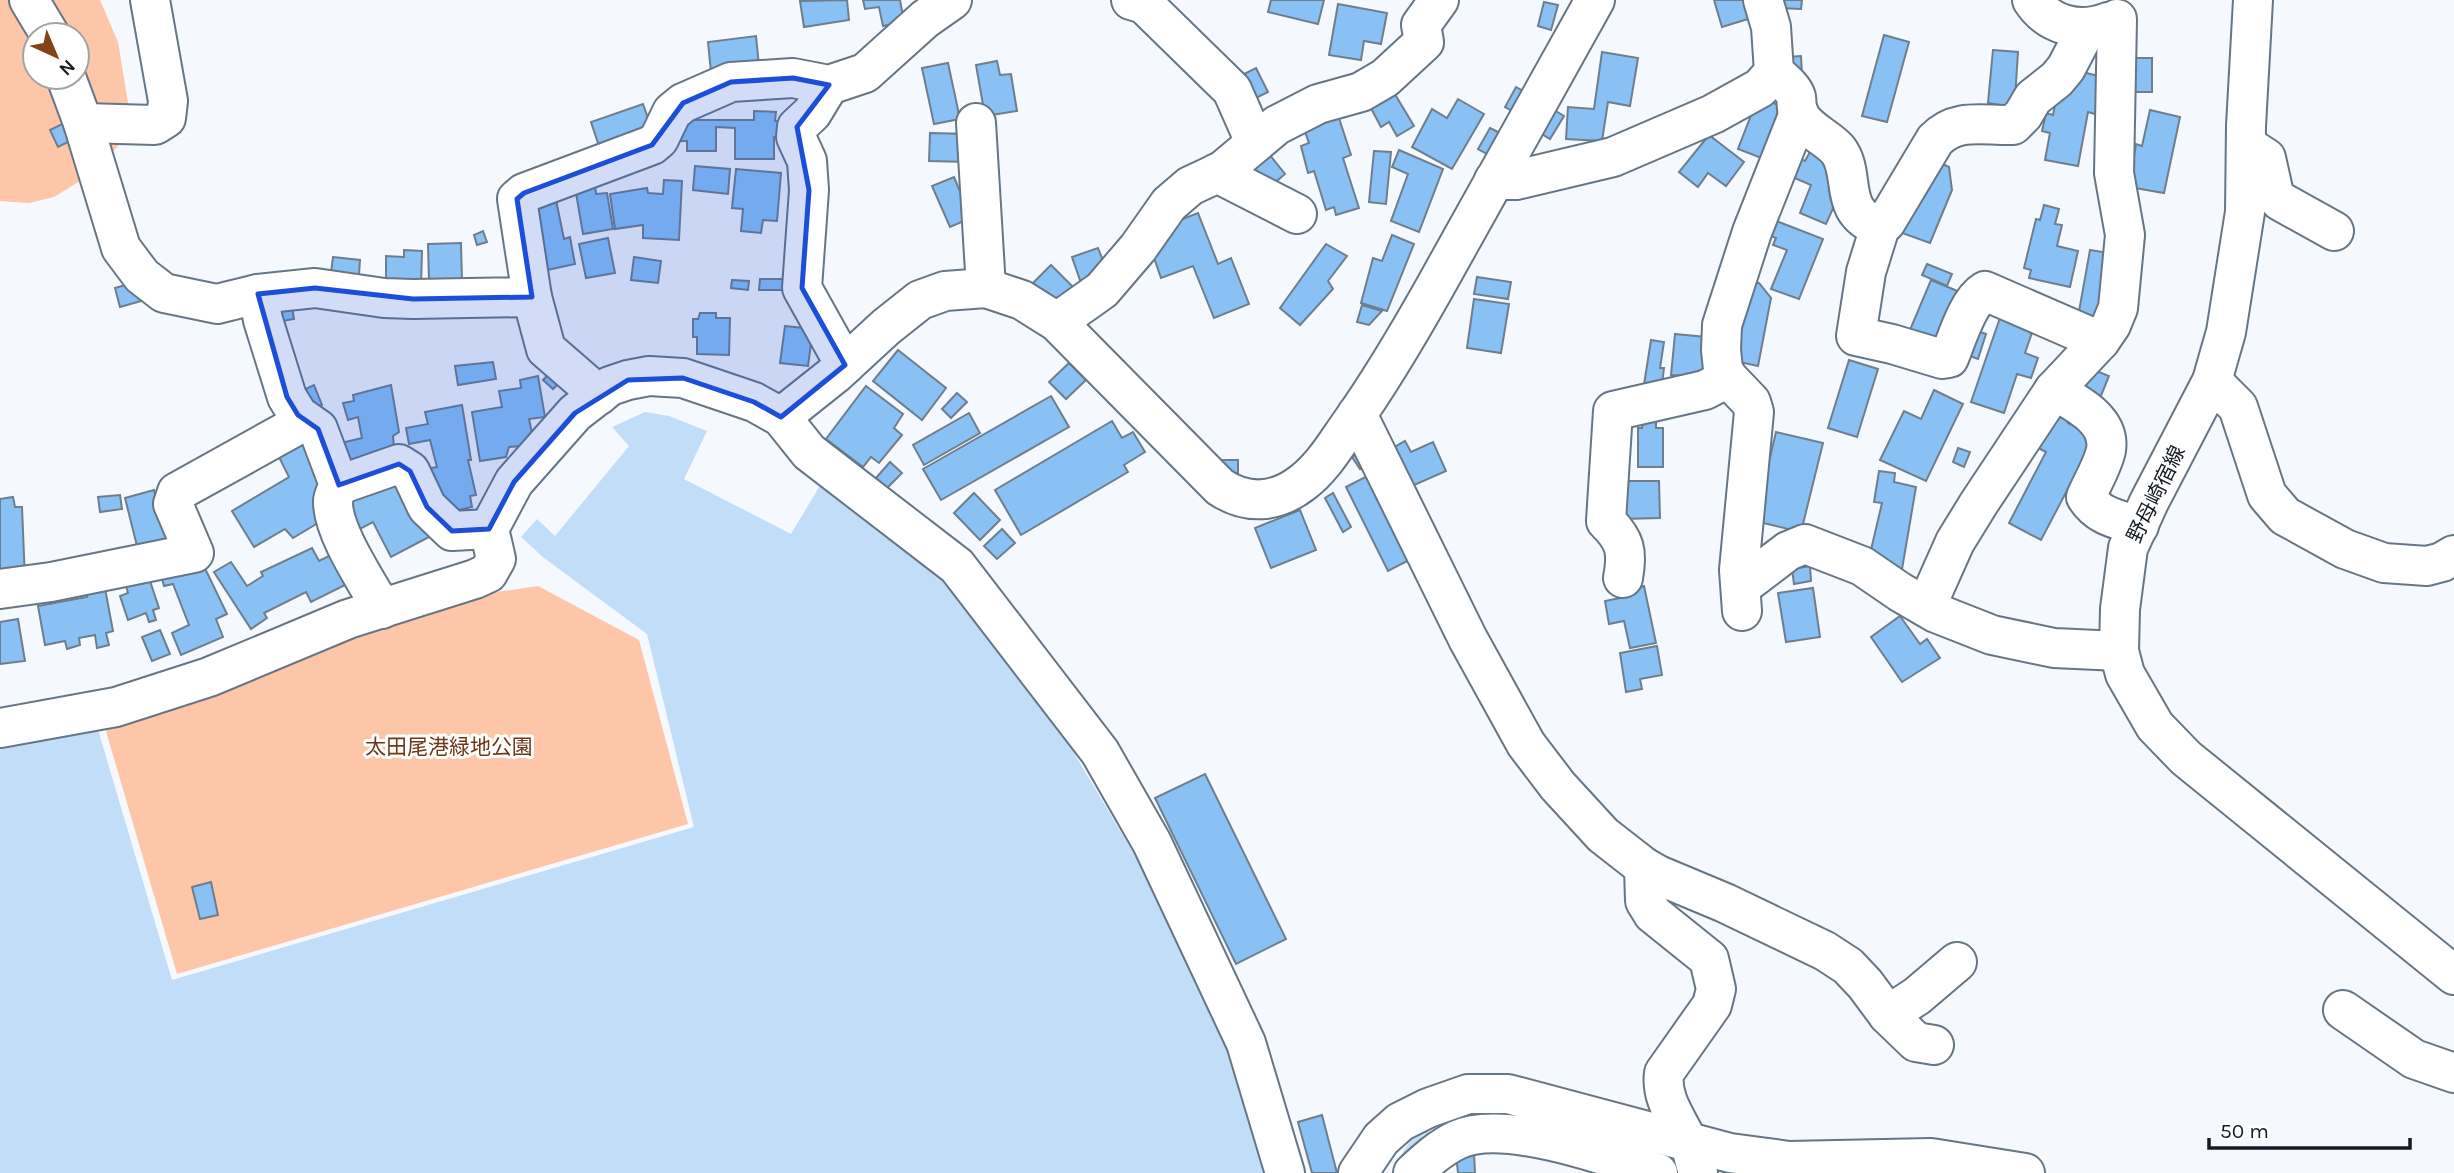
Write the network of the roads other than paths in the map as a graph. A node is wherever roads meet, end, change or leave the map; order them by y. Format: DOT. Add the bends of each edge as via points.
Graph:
graph roads {
  1 [pos="29,0"];
  2 [pos="150,0"];
  3 [pos="952,0"];
  4 [pos="1130,0"];
  5 [pos="1439,0"];
  6 [pos="1595,0"];
  7 [pos="1763,0"];
  8 [pos="2032,0"];
  9 [pos="2253,0"];
  10 [pos="2112,16"];
  11 [pos="42,21"];
  12 [pos="1774,72"];
  13 [pos="830,85"];
  14 [pos="71,91"];
  15 [pos="1798,113"];
  16 [pos="83,123"];
  17 [pos="976,123"];
  18 [pos="1255,142"];
  19 [pos="2246,145"];
  20 [pos="1217,173"];
  21 [pos="1494,180"];
  22 [pos="1297,214"];
  23 [pos="1880,227"];
  24 [pos="2334,231"];
  25 [pos="986,288"];
  26 [pos="258,294"];
  27 [pos="532,297"];
  28 [pos="1057,322"];
  29 [pos="2099,341"];
  30 [pos="845,365"];
  31 [pos="1728,378"];
  32 [pos="2212,381"];
  33 [pos="2054,390"];
  34 [pos="599,396"];
  35 [pos="1357,414"];
  36 [pos="781,417"];
  37 [pos="305,421"];
  38 [pos="339,485"];
  39 [pos="2139,526"];
  40 [pos="489,529"];
  41 [pos="2454,555"];
  42 [pos="1623,578"];
  43 [pos="0,589"];
  44 [pos="1926,607"];
  45 [pos="382,609"];
  46 [pos="2119,651"];
  47 [pos="0,728"];
  48 [pos="1644,867"];
  49 [pos="1957,962"];
  50 [pos="2454,975"];
  51 [pos="2343,1010"];
  52 [pos="1888,1015"];
  53 [pos="1934,1045"];
  54 [pos="2454,1073"];
  55 [pos="1692,1157"];
  56 [pos="1285,1173"];
  57 [pos="1358,1173"];
  58 [pos="1413,1173"];
  59 [pos="1658,1173"];
  60 [pos="2025,1173"];
  1 -- 11 [label="street"];
  2 -- 16 [label="street" via="168,101 166,118 155,125"];
  3 -- 13 [label="street" via="865,73"];
  4 -- 18 [label="street" via="1144,4 1232,90"];
  5 -- 18 [label="street" via="1422,25 1424,43 1385,78 1361,92 1318,104"];
  6 -- 21 [label="street"];
  7 -- 12 [label="street" via="1771,27"];
  8 -- 10 [label="street" via="2055,21 2075,28"];
  9 -- 19 [label="street, 野母崎宿線"];
  10 -- 23 [label="street" via="2013,125 1957,125 1944,131"];
  10 -- 29 [label="street" via="2113,173 2124,252 2118,308"];
  12 -- 15 [label="street" via="1795,93"];
  12 -- 21 [label="street" via="1760,88 1713,114 1613,157 1516,180"];
  13 -- 27 [label="street" via="793,78 732,82 683,103 672,112 652,145 524,192 517,199"];
  13 -- 30 [label="street" via="797,127 810,190 802,288"];
  14 -- 16 [label="street"];
  15 -- 23 [label="street" via="1838,150 1853,202 1868,223"];
  15 -- 31 [label="street" via="1722,325 1723,369"];
  16 -- 26 [label="street" via="121,248 142,276 164,293 217,304"];
  17 -- 25 [label="street"];
  18 -- 20 [label="street"];
  19 -- 24 [label="street" via="2266,158 2274,194 2280,201"];
  19 -- 32 [label="street, 野母崎宿線" via="2240,248 2226,332"];
  20 -- 22 [label="street"];
  20 -- 28 [label="street" via="1190,186 1169,204 1102,290"];
  21 -- 35 [label="street" via="1412,328"];
  23 -- 29 [label="street" via="1866,272 1856,336 1949,358 1964,319 1985,291"];
  25 -- 28 [label="street" via="1022,300"];
  25 -- 30 [label="street" via="945,291 920,300"];
  26 -- 27 [label="street" via="315,288 384,298"];
  26 -- 37 [label="street" via="286,397"];
  27 -- 34 [label="street" via="546,349"];
  28 -- 35 [label="street" via="1220,487 1247,500 1273,499 1301,484 1329,455"];
  29 -- 33 [label="street"];
  30 -- 36 [label="street"];
  31 -- 42 [label="street" via="1705,390 1614,411 1606,521 1621,537 1626,560"];
  31 -- 44 [label="street" via="1751,402 1754,412 1739,570 1742,599 1788,551 1805,544 1862,566"];
  32 -- 39 [label="street, 野母崎宿線"];
  32 -- 41 [label="street" via="2238,407 2267,495 2285,516 2384,563 2427,566"];
  33 -- 39 [label="street" via="2086,409 2104,433 2106,449 2086,497 2106,516"];
  33 -- 44 [label="street" via="1955,542"];
  34 -- 36 [label="street" via="628,380 683,377 754,402"];
  34 -- 40 [label="street" via="575,413 514,482"];
  35 -- 48 [label="street" via="1468,639 1527,744 1603,835"];
  36 -- 56 [label="street" via="809,452 957,566 1100,752 1152,843 1246,1043"];
  37 -- 38 [label="street" via="318,429"];
  37 -- 43 [label="street" via="177,492 173,504 194,552"];
  38 -- 40 [label="street" via="399,464 410,471 427,507 452,531"];
  38 -- 45 [label="street" via="333,499 337,519"];
  39 -- 46 [label="street, 野母崎宿線" via="2128,548"];
  40 -- 45 [label="street" via="496,559 488,573"];
  44 -- 46 [label="street" via="1992,635 2054,648"];
  45 -- 47 [label="street" via="209,677 116,707"];
  46 -- 50 [label="street, 野母崎宿線" via="2125,674 2155,726 2186,758"];
  48 -- 52 [label="street" via="1825,951 1848,966"];
  48 -- 55 [label="street" via="1645,901 1653,914 1709,959 1716,989 1712,1005 1664,1073 1662,1085"];
  49 -- 52 [label="street"];
  51 -- 54 [label="street" via="2414,1059"];
  52 -- 53 [label="street" via="1916,1042"];
  55 -- 57 [label="street" via="1508,1094 1468,1094 1400,1122 1381,1139"];
  55 -- 60 [label="street" via="1730,1153 1789,1161 1931,1158"];
  58 -- 59 [label="street" via="1458,1140 1480,1134 1542,1140"];
}
